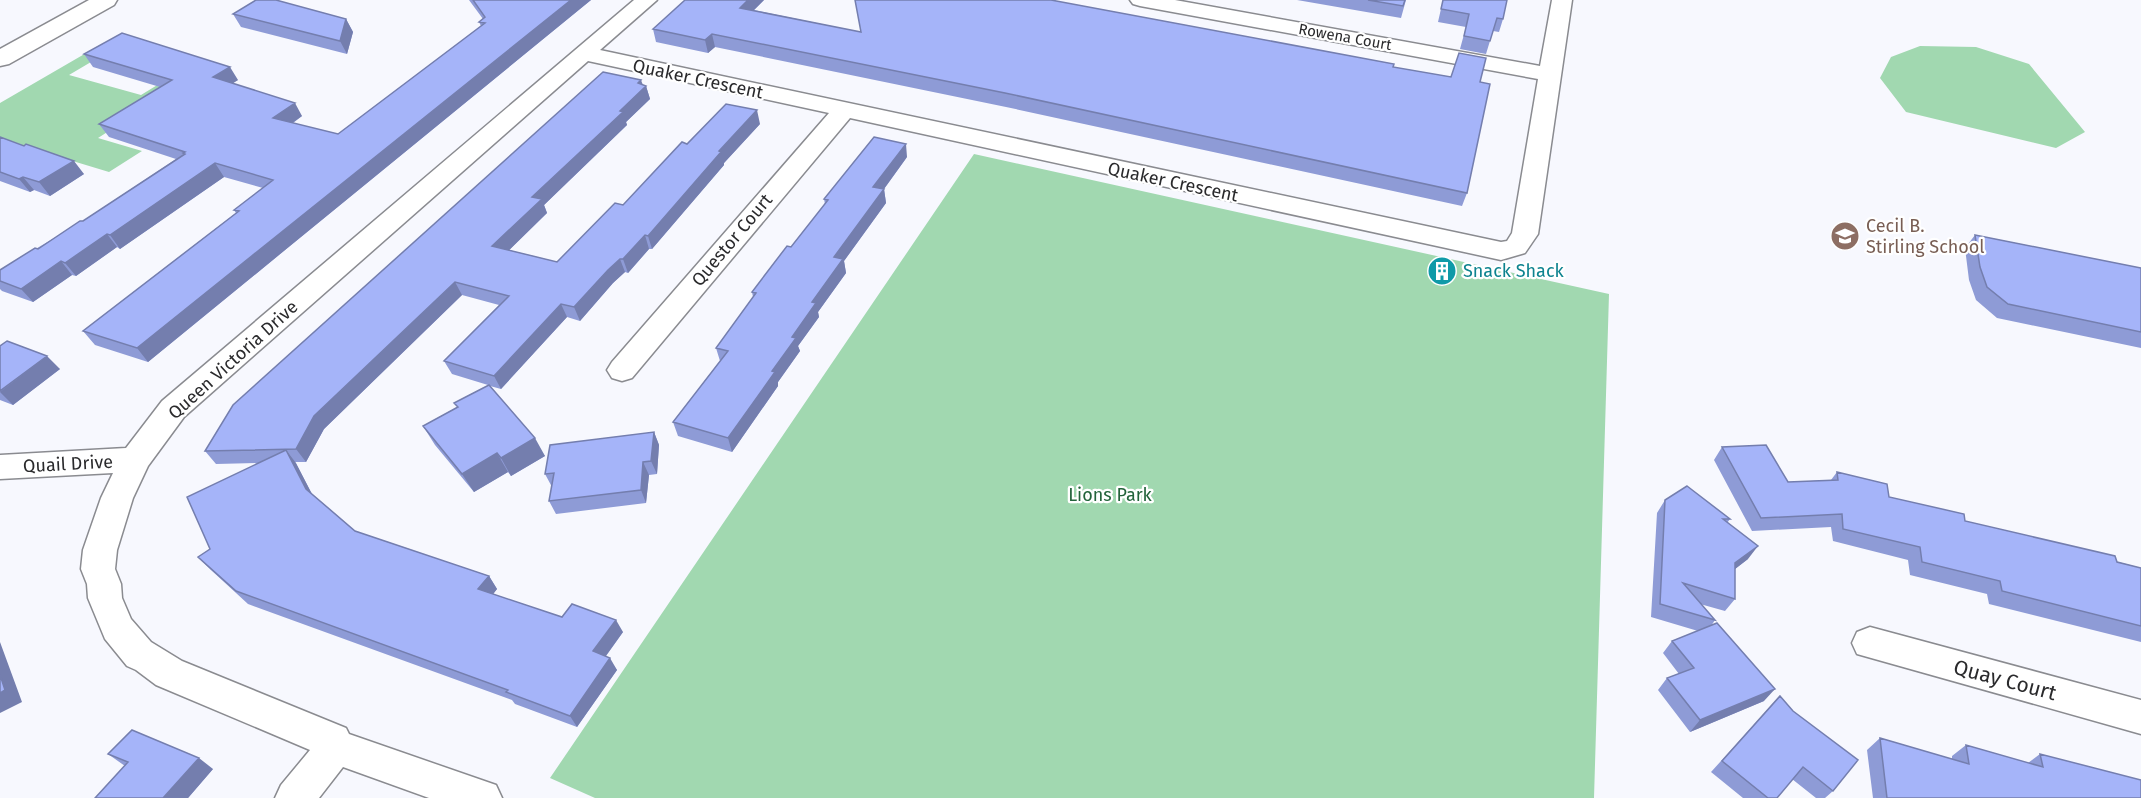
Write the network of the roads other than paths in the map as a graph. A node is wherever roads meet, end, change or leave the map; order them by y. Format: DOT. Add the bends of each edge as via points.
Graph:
graph roads {
  1 [pos="106,0"];
  2 [pos="647,0"];
  3 [pos="1140,0"];
  4 [pos="1562,0"];
  5 [pos="583,53"];
  6 [pos="0,58"];
  7 [pos="1550,74"];
  8 [pos="843,111"];
  9 [pos="621,370"];
  10 [pos="135,460"];
  11 [pos="0,467"];
  12 [pos="1870,643"];
  13 [pos="2141,717"];
  14 [pos="336,747"];
  15 [pos="296,798"];
  16 [pos="482,798"];
  1 -- 6 [label="main road"];
  2 -- 5 [label="street, Queen Victoria Drive"];
  3 -- 7 [label="street, Rowena Court"];
  4 -- 7 [label="street, Quaker Crescent"];
  5 -- 8 [label="street, Quaker Crescent"];
  5 -- 10 [label="street, Queen Victoria Drive" via="173,409"];
  7 -- 8 [label="street, Quaker Crescent" via="1525,234 1516,247 1501,252"];
  8 -- 9 [label="street, Questor Court"];
  10 -- 11 [label="street, Quail Drive"];
  10 -- 14 [label="street, Queen Victoria Drive" via="110,515 98,569 117,628 140,655 169,673 333,741"];
  12 -- 13 [label="street, Quay Court"];
  14 -- 15 [label="street"];
  14 -- 16 [label="street, Queen Victoria Drive"];
}
